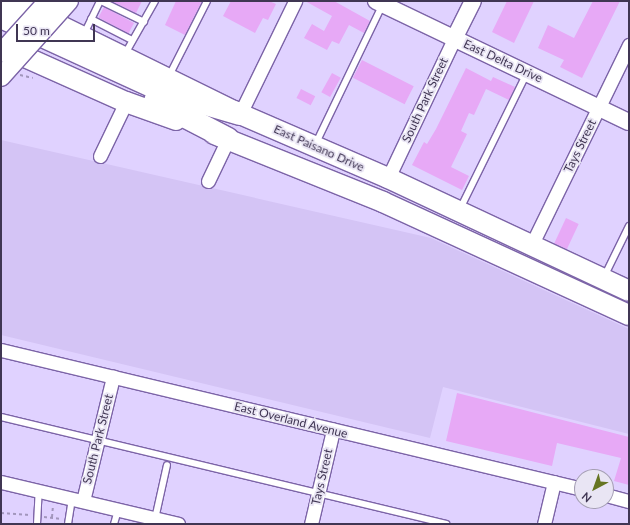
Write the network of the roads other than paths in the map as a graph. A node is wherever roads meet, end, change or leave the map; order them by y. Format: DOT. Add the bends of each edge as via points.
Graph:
graph roads {
  1 [pos="48,1"];
  2 [pos="69,1"];
  3 [pos="101,1"];
  4 [pos="155,1"];
  5 [pos="207,1"];
  6 [pos="295,1"];
  7 [pos="473,1"];
  8 [pos="17,2"];
  9 [pos="380,3"];
  10 [pos="1,17"];
  11 [pos="144,22"];
  12 [pos="87,28"];
  13 [pos="1,29"];
  14 [pos="454,39"];
  15 [pos="1,46"];
  16 [pos="629,46"];
  17 [pos="128,48"];
  18 [pos="1,53"];
  19 [pos="527,73"];
  20 [pos="1,76"];
  21 [pos="168,79"];
  22 [pos="126,102"];
  23 [pos="599,107"];
  24 [pos="240,114"];
  25 [pos="629,122"];
  26 [pos="228,139"];
  27 [pos="315,147"];
  28 [pos="100,156"];
  29 [pos="388,178"];
  30 [pos="208,181"];
  31 [pos="459,212"];
  32 [pos="629,226"];
  33 [pos="531,246"];
  34 [pos="603,280"];
  35 [pos="629,291"];
  36 [pos="629,316"];
  37 [pos="1,350"];
  38 [pos="113,377"];
  39 [pos="1,417"];
  40 [pos="333,430"];
  41 [pos="98,439"];
  42 [pos="167,465"];
  43 [pos="1,482"];
  44 [pos="554,482"];
  45 [pos="574,487"];
  46 [pos="39,491"];
  47 [pos="318,494"];
  48 [pos="614,497"];
  49 [pos="77,500"];
  50 [pos="629,501"];
  51 [pos="118,510"];
  52 [pos="155,519"];
  53 [pos="36,524"];
  54 [pos="68,524"];
  55 [pos="114,524"];
  56 [pos="178,524"];
  57 [pos="311,524"];
  58 [pos="446,524"];
  59 [pos="544,524"];
  1 -- 18 [label="main road, bridge"];
  2 -- 20 [label="main road, bridge"];
  3 -- 11 [label="lane" via="125,16"];
  3 -- 12 [label="lane"];
  4 -- 11 [label="lane"];
  5 -- 21 [label="lane"];
  6 -- 24 [label="street"];
  7 -- 14 [label="street, South Park Street"];
  8 -- 12 [label="main road, East Paisano Drive"];
  9 -- 14 [label="street, East Delta Drive"];
  9 -- 27 [label="lane"];
  10 -- 24 [label="highway" via="165,92"];
  11 -- 17 [label="lane"];
  12 -- 17 [label="main road, East Paisano Drive"];
  12 -- 17 [label="lane" via="101,22 118,30"];
  13 -- 26 [label="highway" via="173,109"];
  14 -- 19 [label="street, East Delta Drive"];
  14 -- 29 [label="street, South Park Street"];
  15 -- 22 [label="main road, East Paisano Drive"];
  16 -- 23 [label="street, Tays Street"];
  17 -- 21 [label="main road, East Paisano Drive"];
  19 -- 23 [label="street, East Delta Drive"];
  19 -- 31 [label="lane"];
  21 -- 24 [label="main road, East Paisano Drive"];
  22 -- 26 [label="main road, East Paisano Drive"];
  22 -- 28 [label="street"];
  23 -- 25 [label="street, East Delta Drive"];
  23 -- 33 [label="street, Tays Street"];
  24 -- 27 [label="main road, East Paisano Drive"];
  26 -- 30 [label="street"];
  26 -- 36 [label="main road, East Paisano Drive" via="384,202"];
  27 -- 29 [label="main road, East Paisano Drive"];
  29 -- 31 [label="main road, East Paisano Drive"];
  31 -- 33 [label="main road, East Paisano Drive"];
  32 -- 34 [label="lane"];
  33 -- 34 [label="main road, East Paisano Drive"];
  34 -- 35 [label="main road, East Paisano Drive"];
  37 -- 38 [label="street, East Overland Avenue"];
  38 -- 40 [label="street, East Overland Avenue"];
  38 -- 41 [label="street, South Park Street"];
  39 -- 41 [label="lane"];
  40 -- 44 [label="street, East Overland Avenue"];
  40 -- 47 [label="street, Tays Street"];
  41 -- 47 [label="lane"];
  41 -- 49 [label="street, South Park Street"];
  42 -- 52 [label="lane"];
  43 -- 46 [label="street"];
  44 -- 45 [label="street, East Overland Avenue"];
  44 -- 59 [label="street"];
  46 -- 49 [label="street"];
  46 -- 53 [label="lane"];
  47 -- 57 [label="street, Tays Street"];
  47 -- 58 [label="lane"];
  48 -- 50 [label="street"];
  49 -- 51 [label="street"];
  49 -- 54 [label="lane"];
  51 -- 52 [label="street"];
  51 -- 55 [label="lane"];
  52 -- 56 [label="street"];
}
